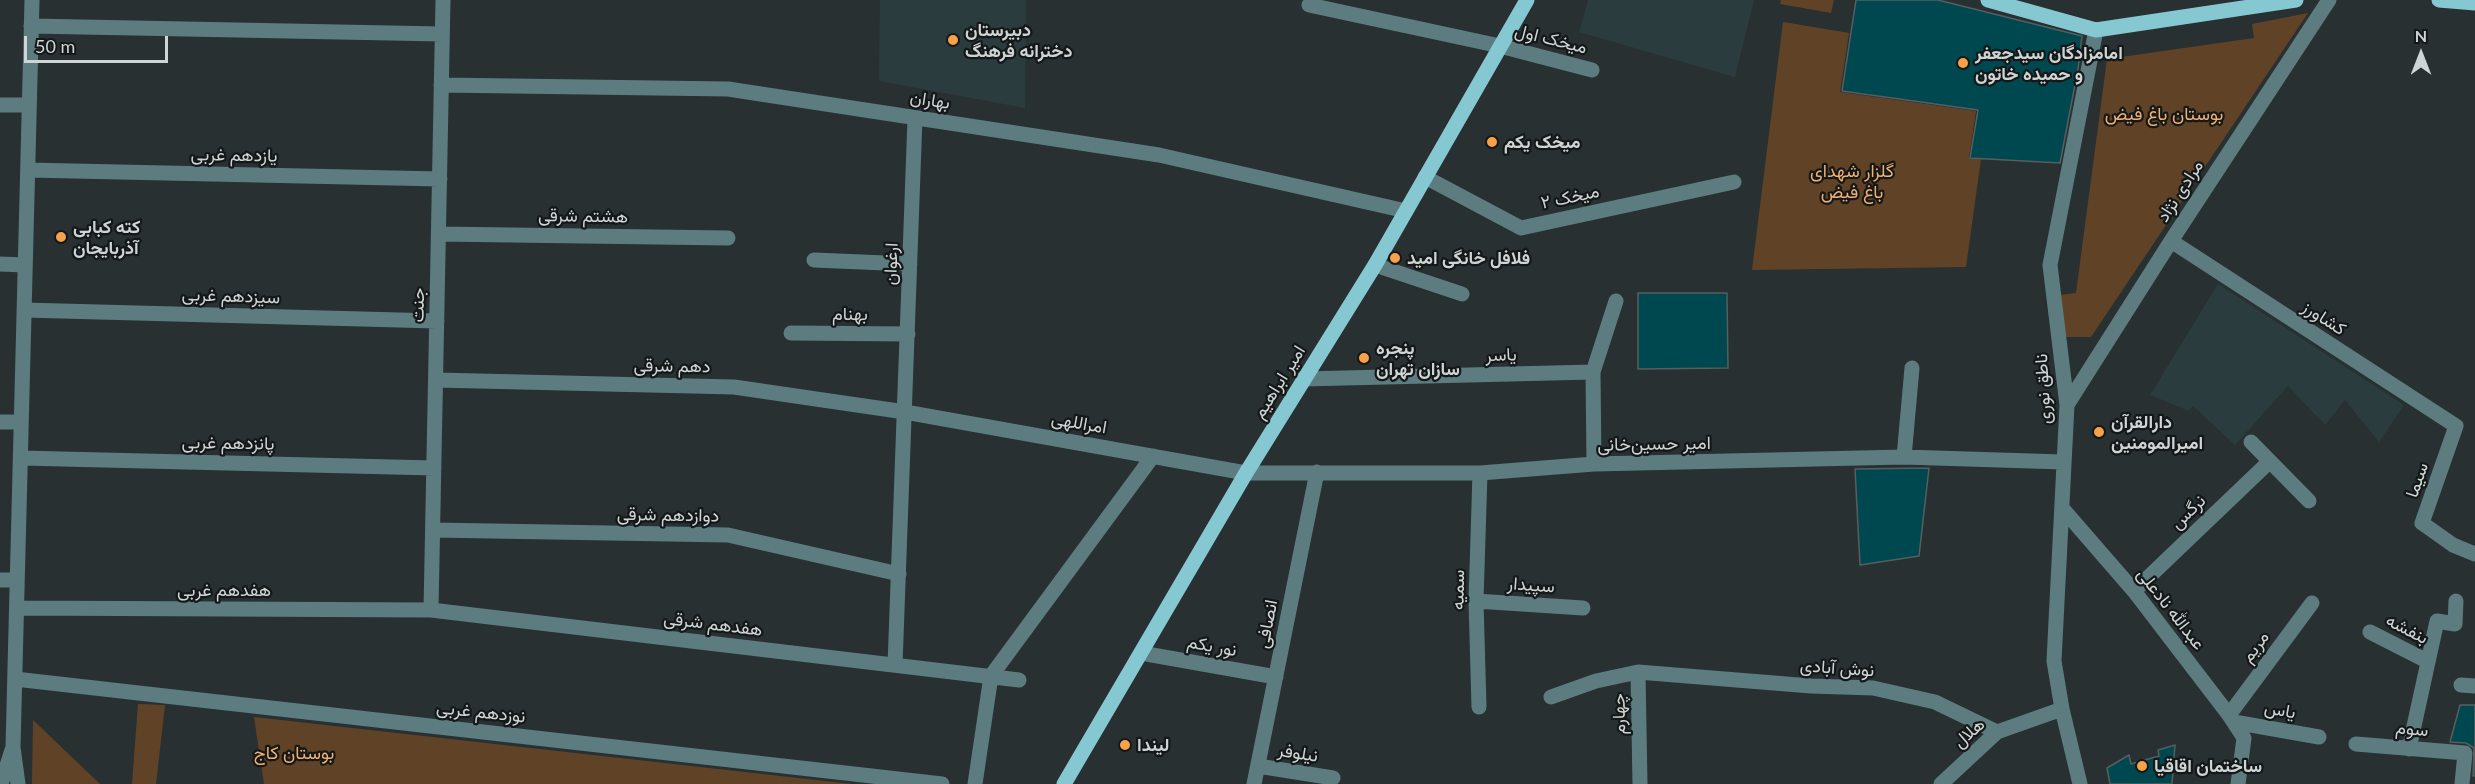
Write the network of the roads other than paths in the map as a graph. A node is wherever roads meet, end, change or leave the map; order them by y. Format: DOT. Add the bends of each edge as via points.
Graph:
graph roads {
  1 [pos="32,0"];
  2 [pos="443,0"];
  3 [pos="1527,0"];
  4 [pos="1988,0"];
  5 [pos="2296,0"];
  6 [pos="2329,0"];
  7 [pos="2439,0"];
  8 [pos="2475,3"];
  9 [pos="1309,5"];
  10 [pos="31,26"];
  11 [pos="2096,30"];
  12 [pos="442,34"];
  13 [pos="1500,46"];
  14 [pos="1593,70"];
  15 [pos="441,86"];
  16 [pos="0,105"];
  17 [pos="29,105"];
  18 [pos="915,117"];
  19 [pos="28,170"];
  20 [pos="1425,177"];
  21 [pos="440,179"];
  22 [pos="1734,182"];
  23 [pos="1406,211"];
  24 [pos="439,234"];
  25 [pos="728,238"];
  26 [pos="2171,241"];
  27 [pos="814,260"];
  28 [pos="0,264"];
  29 [pos="910,264"];
  30 [pos="25,265"];
  31 [pos="1375,265"];
  32 [pos="1462,294"];
  33 [pos="1616,301"];
  34 [pos="24,310"];
  35 [pos="437,321"];
  36 [pos="791,333"];
  37 [pos="908,334"];
  38 [pos="1912,368"];
  39 [pos="1593,372"];
  40 [pos="436,380"];
  41 [pos="1303,380"];
  42 [pos="2067,405"];
  43 [pos="905,412"];
  44 [pos="0,422"];
  45 [pos="21,422"];
  46 [pos="2456,426"];
  47 [pos="2252,442"];
  48 [pos="1153,456"];
  49 [pos="1904,457"];
  50 [pos="21,458"];
  51 [pos="2063,462"];
  52 [pos="2270,462"];
  53 [pos="1594,464"];
  54 [pos="434,468"];
  55 [pos="1317,472"];
  56 [pos="1246,473"];
  57 [pos="1480,473"];
  58 [pos="2309,501"];
  59 [pos="2062,508"];
  60 [pos="433,530"];
  61 [pos="2475,554"];
  62 [pos="899,574"];
  63 [pos="0,580"];
  64 [pos="17,580"];
  65 [pos="2134,591"];
  66 [pos="1476,601"];
  67 [pos="2456,601"];
  68 [pos="2312,603"];
  69 [pos="17,608"];
  70 [pos="1583,608"];
  71 [pos="431,610"];
  72 [pos="2370,632"];
  73 [pos="1141,653"];
  74 [pos="2427,661"];
  75 [pos="895,665"];
  76 [pos="1638,672"];
  77 [pos="1668,674"];
  78 [pos="991,676"];
  79 [pos="1276,677"];
  80 [pos="15,679"];
  81 [pos="1019,680"];
  82 [pos="1551,697"];
  83 [pos="1479,707"];
  84 [pos="2062,709"];
  85 [pos="2232,719"];
  86 [pos="1997,732"];
  87 [pos="2319,737"];
  88 [pos="2356,744"];
  89 [pos="14,747"];
  90 [pos="2409,748"];
  91 [pos="1258,766"];
  92 [pos="1333,778"];
  93 [pos="1,784"];
  94 [pos="18,784"];
  95 [pos="942,784"];
  96 [pos="975,784"];
  97 [pos="1064,784"];
  98 [pos="1254,784"];
  99 [pos="1640,784"];
  100 [pos="1941,784"];
  101 [pos="2080,784"];
  102 [pos="2238,784"];
  103 [pos="2462,784"];
  1 -- 10 [label="street"];
  2 -- 12 [label="street, جنت"];
  3 -- 13 [label="main road, امیر ابراهیم"];
  4 -- 11 [label="main road"];
  5 -- 11 [label="main road"];
  6 -- 26 [label="street, مرادی نژاد"];
  7 -- 8 [label="main road"];
  9 -- 13 [label="street, میخک اول"];
  10 -- 12 [label="street"];
  10 -- 17 [label="street"];
  11 -- 42 [label="street, ناطق نوری" via="2050,265"];
  12 -- 15 [label="street, جنت"];
  13 -- 14 [label="street, میخک اول"];
  13 -- 20 [label="main road, امیر ابراهیم"];
  15 -- 18 [label="street, بهاران" via="728,89"];
  15 -- 21 [label="street, جنت"];
  16 -- 17 [label="street"];
  17 -- 19 [label="street"];
  18 -- 23 [label="street, بهاران" via="1159,155"];
  18 -- 29 [label="street, ارغوان"];
  19 -- 21 [label="street, یازدهم غربی"];
  19 -- 30 [label="street"];
  20 -- 22 [label="street, میخک ۲" via="1521,228"];
  20 -- 23 [label="main road, امیر ابراهیم"];
  21 -- 24 [label="street, جنت"];
  23 -- 31 [label="main road, امیر ابراهیم"];
  24 -- 25 [label="street, هشتم شرقی"];
  24 -- 35 [label="street, جنت"];
  26 -- 42 [label="street, مرادی نژاد"];
  26 -- 46 [label="street, کشاورز"];
  27 -- 29 [label="street"];
  28 -- 30 [label="street"];
  29 -- 37 [label="street, ارغوان"];
  30 -- 34 [label="street"];
  31 -- 32 [label="street"];
  31 -- 41 [label="main road, امیر ابراهیم"];
  33 -- 39 [label="street"];
  34 -- 35 [label="street, سیزدهم غربی"];
  34 -- 45 [label="street"];
  35 -- 40 [label="street, جنت"];
  36 -- 37 [label="street, بهنام"];
  37 -- 43 [label="street, ارغوان"];
  38 -- 49 [label="street"];
  39 -- 41 [label="street, یاسر"];
  39 -- 53 [label="street"];
  40 -- 43 [label="street, دهم شرقی" via="734,387"];
  40 -- 54 [label="street, جنت"];
  41 -- 56 [label="main road, امیر ابراهیم"];
  42 -- 51 [label="street, ناطق نوری"];
  43 -- 48 [label="street, امراللهی"];
  43 -- 62 [label="street, ارغوان"];
  44 -- 45 [label="street"];
  45 -- 50 [label="street"];
  46 -- 61 [label="street, سیما" via="2422,523"];
  47 -- 52 [label="street"];
  48 -- 56 [label="street, امراللهی"];
  48 -- 78 [label="street"];
  49 -- 51 [label="street, امیر حسین‌خانی"];
  49 -- 53 [label="street, امیر حسین‌خانی"];
  50 -- 54 [label="street, پانزدهم غربی"];
  50 -- 64 [label="street"];
  51 -- 59 [label="street, ناطق نوری"];
  52 -- 58 [label="street"];
  52 -- 65 [label="street, نرگس"];
  53 -- 57 [label="street, امیر حسین‌خانی"];
  54 -- 60 [label="street, جنت"];
  55 -- 56 [label="street, امیر حسین‌خانی"];
  55 -- 57 [label="street, امیر حسین‌خانی"];
  55 -- 79 [label="street, انصافی"];
  56 -- 73 [label="main road, امیر ابراهیم"];
  57 -- 66 [label="street, سمیه"];
  59 -- 65 [label="street, عبدالله نادعلی"];
  59 -- 84 [label="street, ناطق نوری" via="2054,661"];
  60 -- 62 [label="street, دوازدهم شرقی" via="728,535"];
  60 -- 71 [label="street, جنت"];
  62 -- 75 [label="street, ارغوان"];
  63 -- 64 [label="street"];
  64 -- 69 [label="street"];
  65 -- 85 [label="street, عبدالله نادعلی"];
  66 -- 70 [label="street, سپیدار"];
  66 -- 83 [label="street, سمیه"];
  67 -- 74 [label="street" via="2455,624 2437,621"];
  68 -- 85 [label="street, مریم"];
  69 -- 71 [label="street, هفدهم غربی"];
  69 -- 80 [label="street"];
  71 -- 75 [label="street, هفدهم شرقی"];
  72 -- 74 [label="street, بنفشه"];
  73 -- 79 [label="street, نور یکم"];
  73 -- 97 [label="main road, امیر ابراهیم"];
  74 -- 90 [label="street"];
  75 -- 78 [label="street, هفدهم شرقی"];
  76 -- 77 [label="street, چهارم"];
  76 -- 82 [label="street"];
  76 -- 99 [label="street, چهارم"];
  77 -- 86 [label="street, نوش آبادی" via="1873,688 1935,702"];
  78 -- 81 [label="street, هفدهم شرقی"];
  78 -- 96 [label="street"];
  79 -- 91 [label="street, انصافی"];
  80 -- 89 [label="street"];
  80 -- 95 [label="street, نوزدهم غربی"];
  84 -- 86 [label="street, هلال"];
  84 -- 101 [label="street, ناطق نوری"];
  85 -- 87 [label="street, یاس"];
  85 -- 102 [label="street, عبدالله نادعلی" via="2244,738"];
  86 -- 100 [label="street, هلال"];
  88 -- 90 [label="street, سوم"];
  89 -- 93 [label="street"];
  89 -- 94 [label="street"];
  90 -- 103 [label="street, سوم" via="2465,753"];
  91 -- 92 [label="street, نیلوفر"];
  91 -- 98 [label="street, انصافی"];
}
